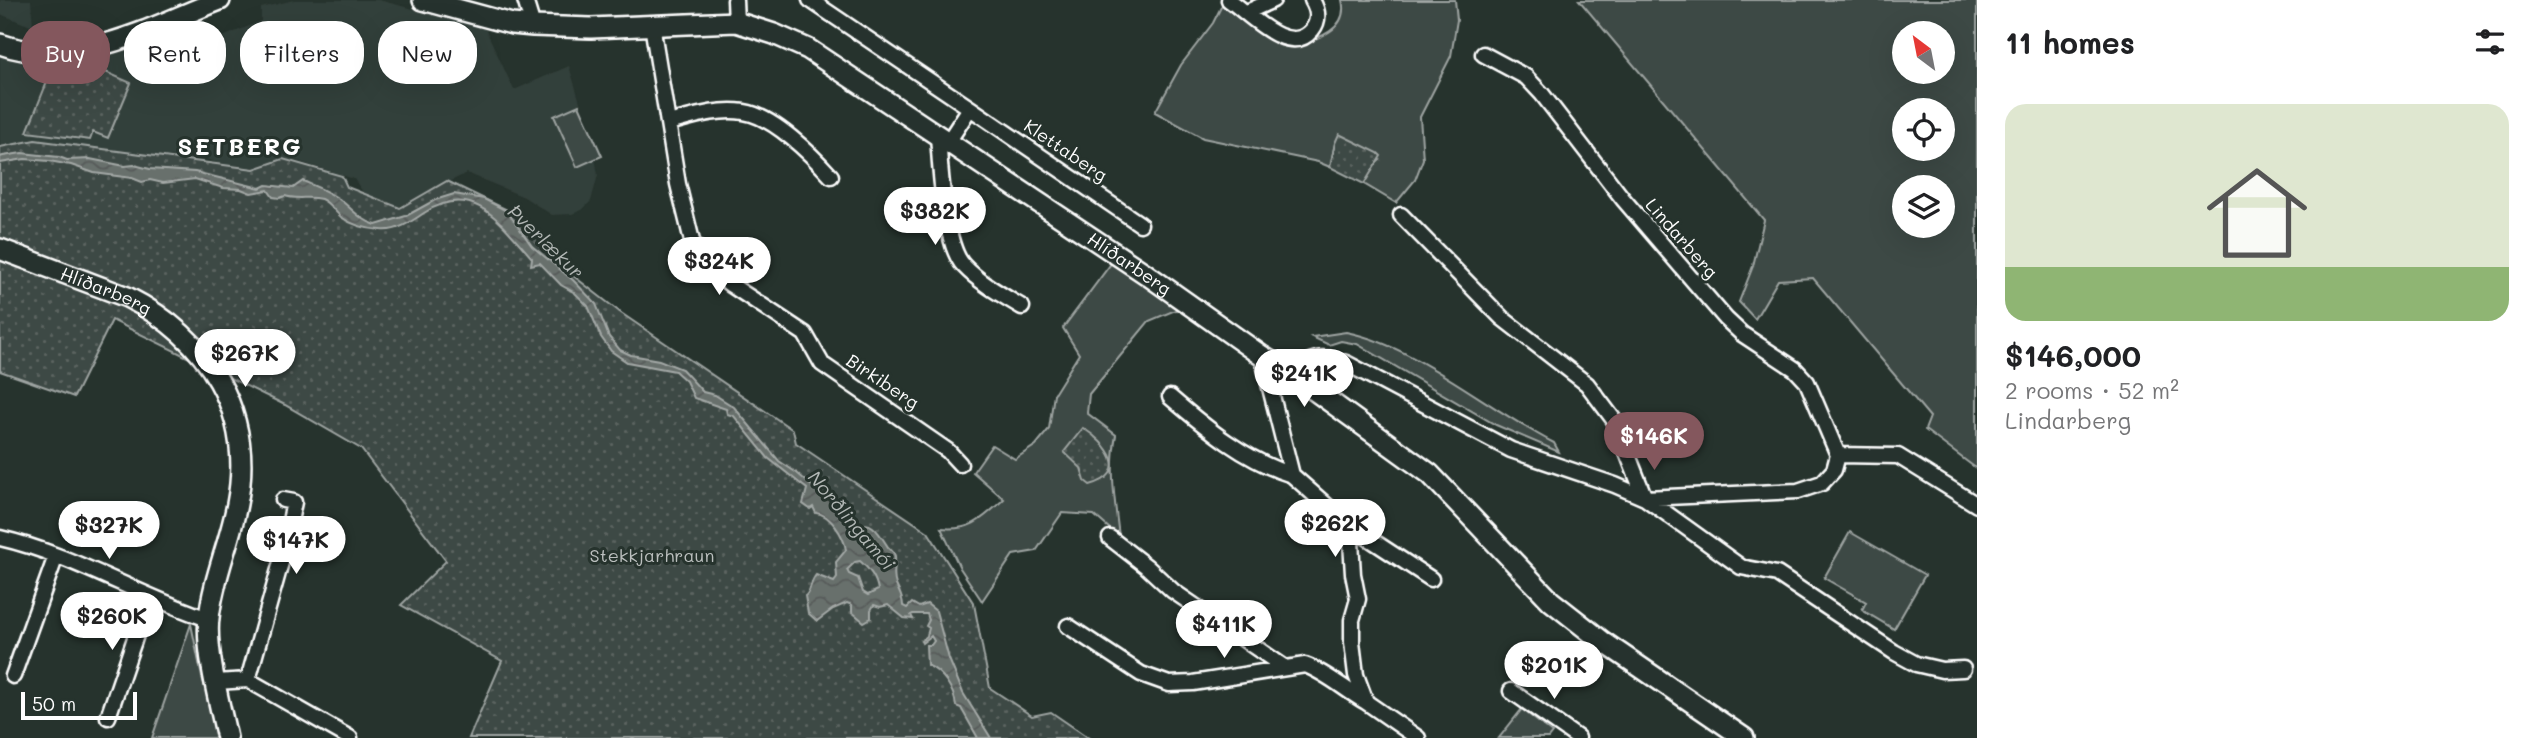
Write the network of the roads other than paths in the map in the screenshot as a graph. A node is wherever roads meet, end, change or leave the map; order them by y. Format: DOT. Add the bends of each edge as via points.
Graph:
graph roads {
  1 [pos="220,0"];
  2 [pos="423,0"];
  3 [pos="524,0"];
  4 [pos="736,0"];
  5 [pos="810,0"];
  6 [pos="1229,0"];
  7 [pos="1273,0"];
  8 [pos="1312,0"];
  9 [pos="1247,12"];
  10 [pos="736,22"];
  11 [pos="652,25"];
  12 [pos="533,26"];
  13 [pos="0,44"];
  14 [pos="1483,54"];
  15 [pos="970,108"];
  16 [pos="668,123"];
  17 [pos="943,138"];
  18 [pos="831,176"];
  19 [pos="1401,215"];
  20 [pos="1140,224"];
  21 [pos="0,249"];
  22 [pos="1022,307"];
  23 [pos="1262,356"];
  24 [pos="1292,374"];
  25 [pos="1170,397"];
  26 [pos="1838,455"];
  27 [pos="960,464"];
  28 [pos="1292,475"];
  29 [pos="1645,498"];
  30 [pos="283,500"];
  31 [pos="1977,505"];
  32 [pos="1350,526"];
  33 [pos="0,538"];
  34 [pos="1110,538"];
  35 [pos="56,556"];
  36 [pos="1431,579"];
  37 [pos="149,597"];
  38 [pos="208,619"];
  39 [pos="1068,626"];
  40 [pos="1284,667"];
  41 [pos="1963,669"];
  42 [pos="13,676"];
  43 [pos="248,680"];
  44 [pos="216,682"];
  45 [pos="1511,691"];
  46 [pos="1366,702"];
  47 [pos="223,714"];
  48 [pos="108,717"];
  49 [pos="227,738"];
  50 [pos="242,738"];
  51 [pos="350,738"];
  52 [pos="1418,738"];
  53 [pos="1578,738"];
  54 [pos="1744,738"];
  1 -- 13 [label="street" via="97,46 52,54"];
  2 -- 12 [label="street, Hlíðarberg"];
  3 -- 12 [label="street"];
  4 -- 10 [label="street"];
  5 -- 15 [label="street, Klettaberg"];
  6 -- 9 [label="street"];
  7 -- 9 [label="street"];
  8 -- 9 [label="street" via="1317,22 1303,38 1293,40 1282,38"];
  10 -- 11 [label="street, Hlíðarberg"];
  10 -- 17 [label="street, Hlíðarberg" via="808,50"];
  11 -- 12 [label="street, Hlíðarberg"];
  11 -- 16 [label="street, Birkiberg"];
  14 -- 26 [label="street, Lindarberg" via="1526,77 1726,319 1807,382"];
  15 -- 17 [label="street"];
  15 -- 20 [label="street, Klettaberg"];
  16 -- 18 [label="street" via="718,111 745,112 760,117"];
  16 -- 27 [label="street, Birkiberg" via="692,241 710,268 805,334 822,363 948,450"];
  17 -- 22 [label="street" via="943,186 956,255 976,276"];
  17 -- 23 [label="street, Hlíðarberg"];
  19 -- 29 [label="street" via="1502,318 1587,384 1614,420"];
  21 -- 38 [label="street, Hlíðarberg" via="144,305 180,330 216,374 236,424 241,473"];
  23 -- 24 [label="street, Hlíðarberg"];
  23 -- 28 [label="street"];
  24 -- 29 [label="street" via="1306,362 1327,357 1346,363 1511,450"];
  24 -- 54 [label="street, Hlíðarberg" via="1430,474 1508,558 1582,625"];
  25 -- 28 [label="street" via="1200,424 1250,456"];
  26 -- 29 [label="street" via="1834,470 1822,483 1798,491"];
  26 -- 31 [label="street" via="1898,456"];
  28 -- 32 [label="street"];
  29 -- 41 [label="street" via="1741,567 1777,574 1916,664"];
  30 -- 43 [label="street" via="294,502 288,534"];
  32 -- 36 [label="street"];
  32 -- 46 [label="street" via="1358,599 1352,642"];
  33 -- 35 [label="street"];
  34 -- 40 [label="street" via="1173,591"];
  35 -- 37 [label="street"];
  35 -- 42 [label="street"];
  37 -- 38 [label="street"];
  37 -- 48 [label="street"];
  38 -- 44 [label="street, Hlíðarberg"];
  39 -- 40 [label="street" via="1141,674 1169,684"];
  40 -- 46 [label="street" via="1321,671"];
  43 -- 44 [label="street"];
  43 -- 51 [label="street"];
  44 -- 47 [label="street, Hlíðarberg"];
  45 -- 53 [label="street"];
  46 -- 52 [label="street"];
  47 -- 49 [label="street, Hlíðarberg"];
  47 -- 50 [label="street, Hlíðarberg"];
}
